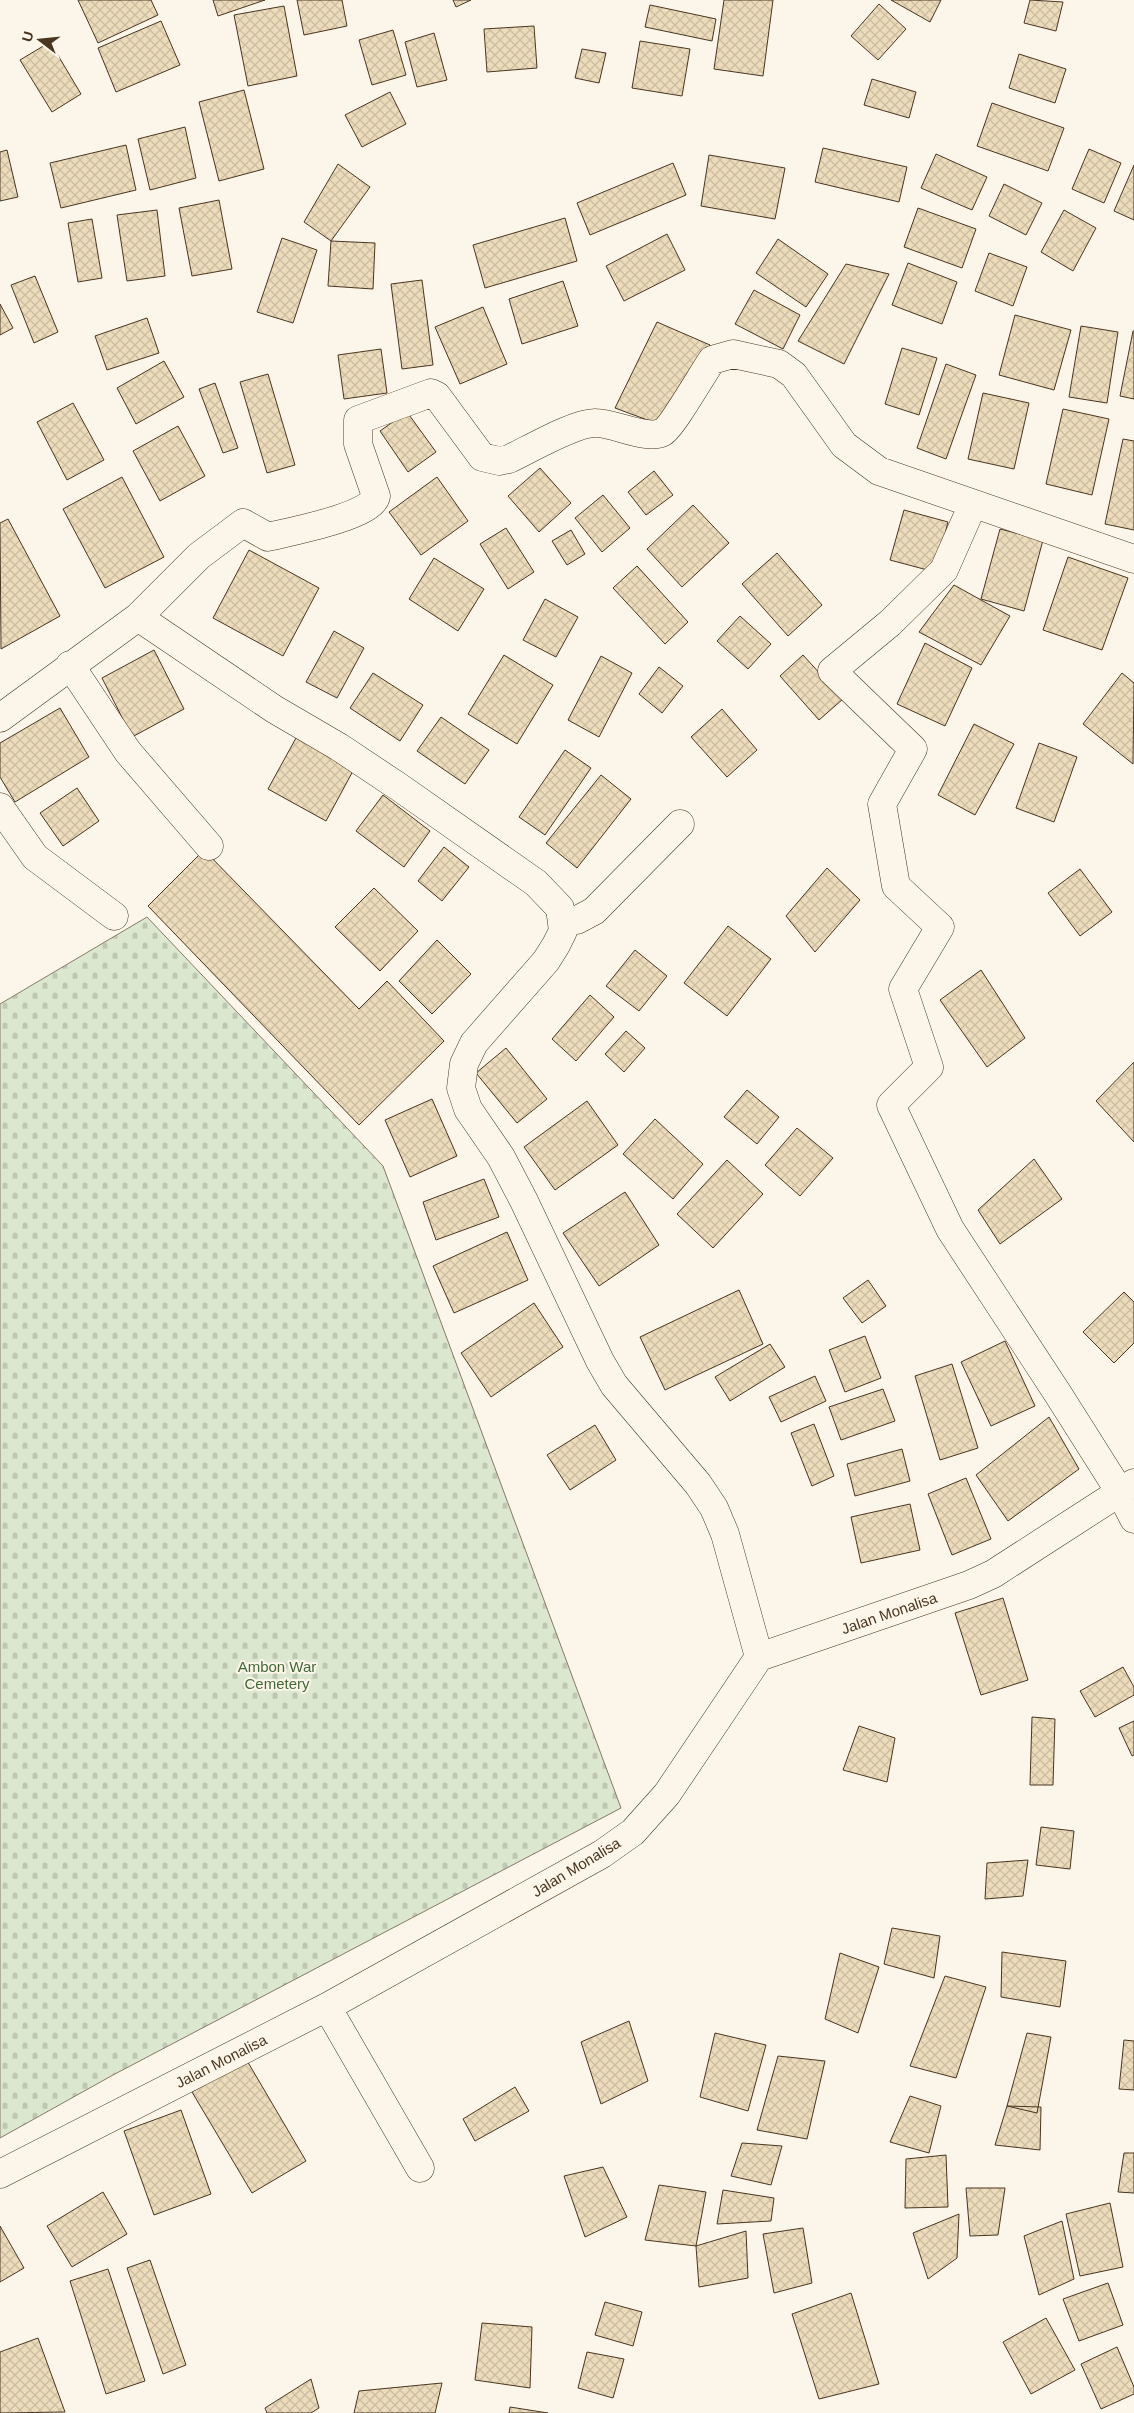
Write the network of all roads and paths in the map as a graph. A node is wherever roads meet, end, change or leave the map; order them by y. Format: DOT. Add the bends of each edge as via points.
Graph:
graph roads {
  1 [pos="973,504"];
  2 [pos="1134,559"];
  3 [pos="138,617"];
  4 [pos="70,665"];
  5 [pos="0,718"];
  6 [pos="0,807"];
  7 [pos="680,824"];
  8 [pos="209,846"];
  9 [pos="114,916"];
  10 [pos="563,920"];
  11 [pos="1127,1487"];
  12 [pos="1134,1519"];
  13 [pos="759,1657"];
  14 [pos="327,2007"];
  15 [pos="420,2168"];
  16 [pos="0,2174"];
  1 -- 2 [label="street"];
  1 -- 3 [label="street" via="879,471 844,446 794,375 779,364 744,356 733,354 712,360 671,426 662,433 650,435 607,424 582,424 509,459 498,461 482,457 437,396 431,393 358,420 358,444 376,496 376,501 370,506 351,515 268,537 244,523 199,556"];
  1 -- 11 [label="street" via="944,570 890,623 832,671 913,749 882,804 896,886 940,927 903,989 929,1067 891,1104 950,1229"];
  3 -- 4 [label="street"];
  3 -- 10 [label="street" via="274,709 399,787 536,883 560,908"];
  4 -- 5 [label="street"];
  4 -- 8 [label="street" via="128,752"];
  6 -- 9 [label="street" via="36,856"];
  7 -- 10 [label="street" via="594,911 577,920"];
  10 -- 13 [label="street" via="562,931 546,960 474,1043 464,1064 461,1088 468,1109 501,1157 524,1201 614,1385 698,1484 714,1508 725,1534"];
  11 -- 12 [label="street"];
  11 -- 13 [label="street, Jalan Monalisa" via="993,1574"];
  13 -- 14 [label="street, Jalan Monalisa" via="667,1794 633,1832 602,1854"];
  14 -- 15 [label="street"];
  14 -- 16 [label="street, Jalan Monalisa"];
}
